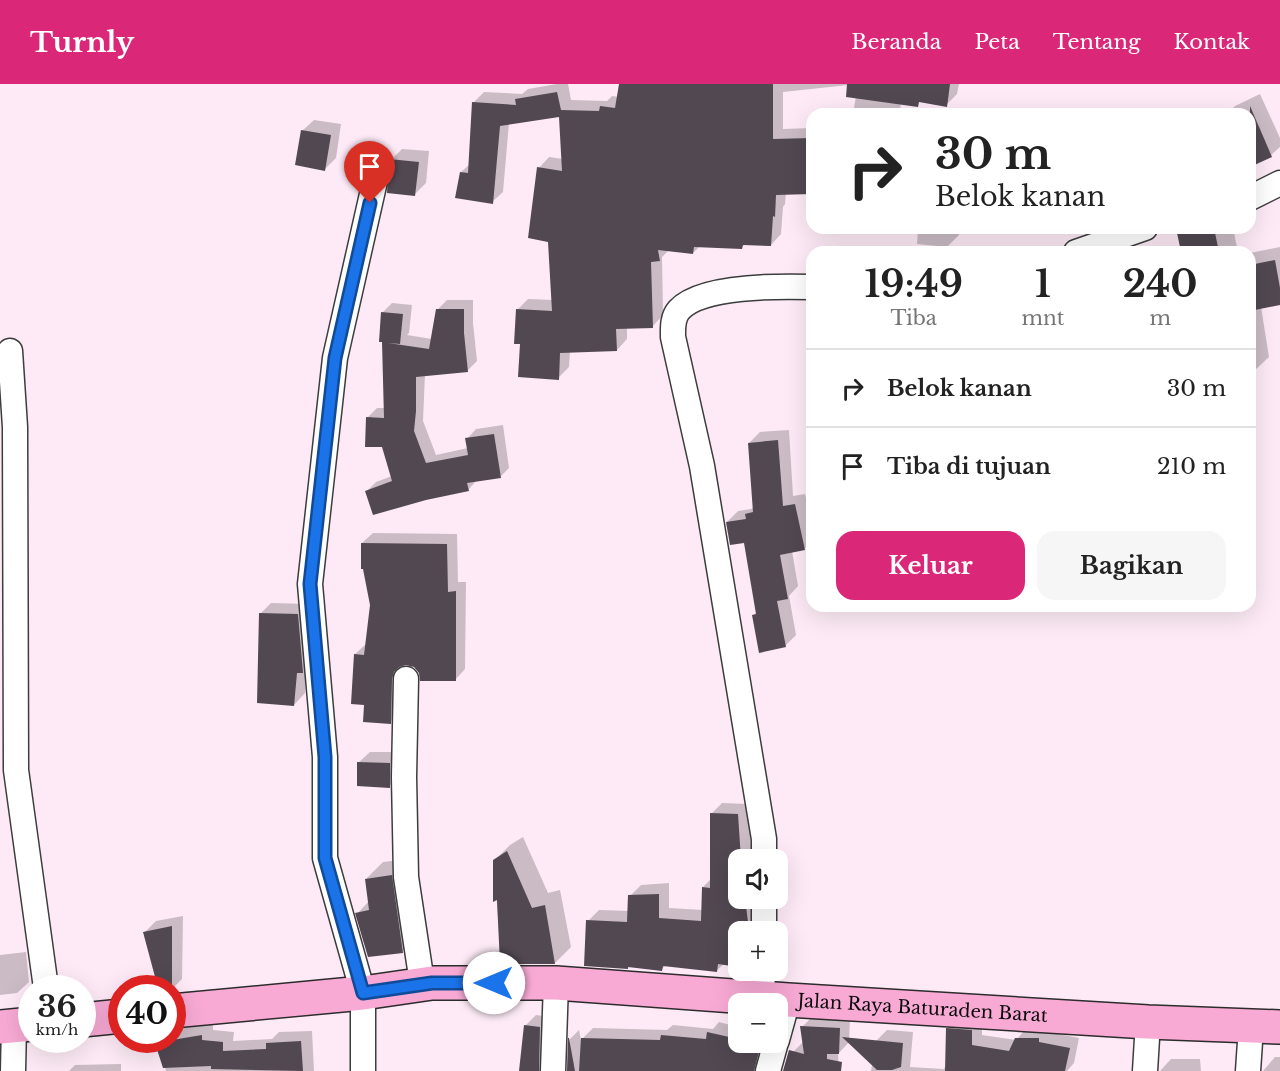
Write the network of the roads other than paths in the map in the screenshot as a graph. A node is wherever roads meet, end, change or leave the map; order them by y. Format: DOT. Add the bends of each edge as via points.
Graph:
graph roads {
  1 [pos="375,181"];
  2 [pos="1280,183"];
  3 [pos="1256,195"];
  4 [pos="1128,234"];
  5 [pos="1093,246"];
  6 [pos="806,287"];
  7 [pos="10,351"];
  8 [pos="406,679"];
  9 [pos="8,769"];
  10 [pos="764,849"];
  11 [pos="44,975"];
  12 [pos="432,983"];
  13 [pos="556,983"];
  14 [pos="771,990"];
  15 [pos="363,993"];
  16 [pos="186,1010"];
  17 [pos="1148,1022"];
  18 [pos="15,1026"];
  19 [pos="1265,1027"];
  20 [pos="773,1053"];
  21 [pos="13,1071"];
  22 [pos="363,1071"];
  23 [pos="554,1071"];
  24 [pos="768,1071"];
  25 [pos="1145,1071"];
  26 [pos="1248,1071"];
  1 -- 15 [label="street" via="335,358 310,584 325,757 325,858"];
  2 -- 3 [label="street"];
  4 -- 5 [label="street"];
  6 -- 10 [label="street" via="732,290 704,296 692,300 673,321 673,337 702,466"];
  7 -- 9 [label="street" via="15,428"];
  8 -- 12 [label="street" via="406,877 421,976"];
  9 -- 11 [label="street"];
  12 -- 13 [label="street, Jalan Raya Baturaden Barat"];
  12 -- 15 [label="street, Jalan Raya Baturaden Barat"];
  13 -- 14 [label="street, Jalan Raya Baturaden Barat"];
  13 -- 23 [label="street"];
  14 -- 17 [label="street, Jalan Raya Baturaden Barat"];
  15 -- 16 [label="street, Jalan Raya Baturaden Barat"];
  15 -- 22 [label="street"];
  17 -- 19 [label="street, Jalan Raya Baturaden Barat"];
  17 -- 25 [label="street"];
  18 -- 21 [label="street"];
  19 -- 26 [label="street"];
  20 -- 24 [label="street"];
}
